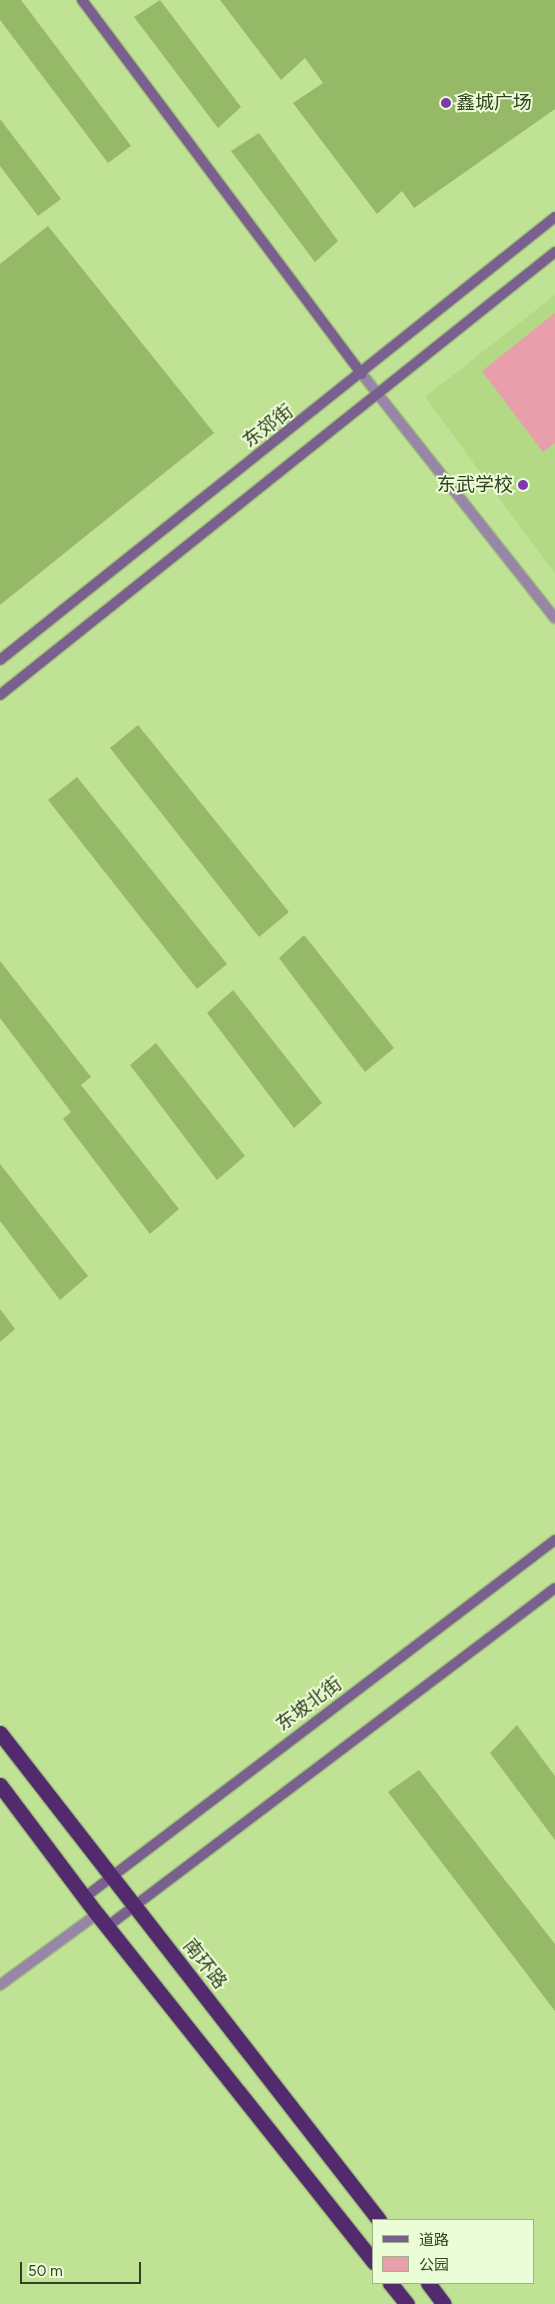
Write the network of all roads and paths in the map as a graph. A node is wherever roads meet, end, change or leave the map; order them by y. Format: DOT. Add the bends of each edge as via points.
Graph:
graph roads {
  1 [pos="82,0"];
  2 [pos="555,217"];
  3 [pos="555,252"];
  4 [pos="362,374"];
  5 [pos="379,393"];
  6 [pos="555,618"];
  7 [pos="0,660"];
  8 [pos="0,695"];
  9 [pos="555,1540"];
  10 [pos="555,1588"];
  11 [pos="0,1733"];
  12 [pos="0,1784"];
  13 [pos="111,1878"];
  14 [pos="85,1897"];
  15 [pos="135,1907"];
  16 [pos="97,1914"];
  17 [pos="108,1926"];
  18 [pos="0,1986"];
  19 [pos="378,2219"];
  20 [pos="372,2259"];
  21 [pos="391,2284"];
  22 [pos="429,2284"];
  23 [pos="407,2304"];
  24 [pos="444,2304"];
  1 -- 4 [label="main road"];
  2 -- 4 [label="main road, 东郊街"];
  3 -- 5 [label="main road"];
  4 -- 5 [label="street"];
  4 -- 7 [label="main road, 东郊街"];
  5 -- 6 [label="street"];
  5 -- 8 [label="main road"];
  9 -- 13 [label="main road, 东坡北街"];
  10 -- 15 [label="main road"];
  11 -- 13 [label="highway, 南环路"];
  12 -- 14 [label="highway"];
  13 -- 14 [label="main road, 东坡北街"];
  13 -- 15 [label="highway, 南环路"];
  14 -- 16 [label="highway"];
  15 -- 17 [label="main road"];
  15 -- 19 [label="highway, 南环路"];
  16 -- 17 [label="highway"];
  16 -- 18 [label="street"];
  17 -- 20 [label="highway"];
  21 -- 23 [label="highway"];
  22 -- 24 [label="highway"];
}
